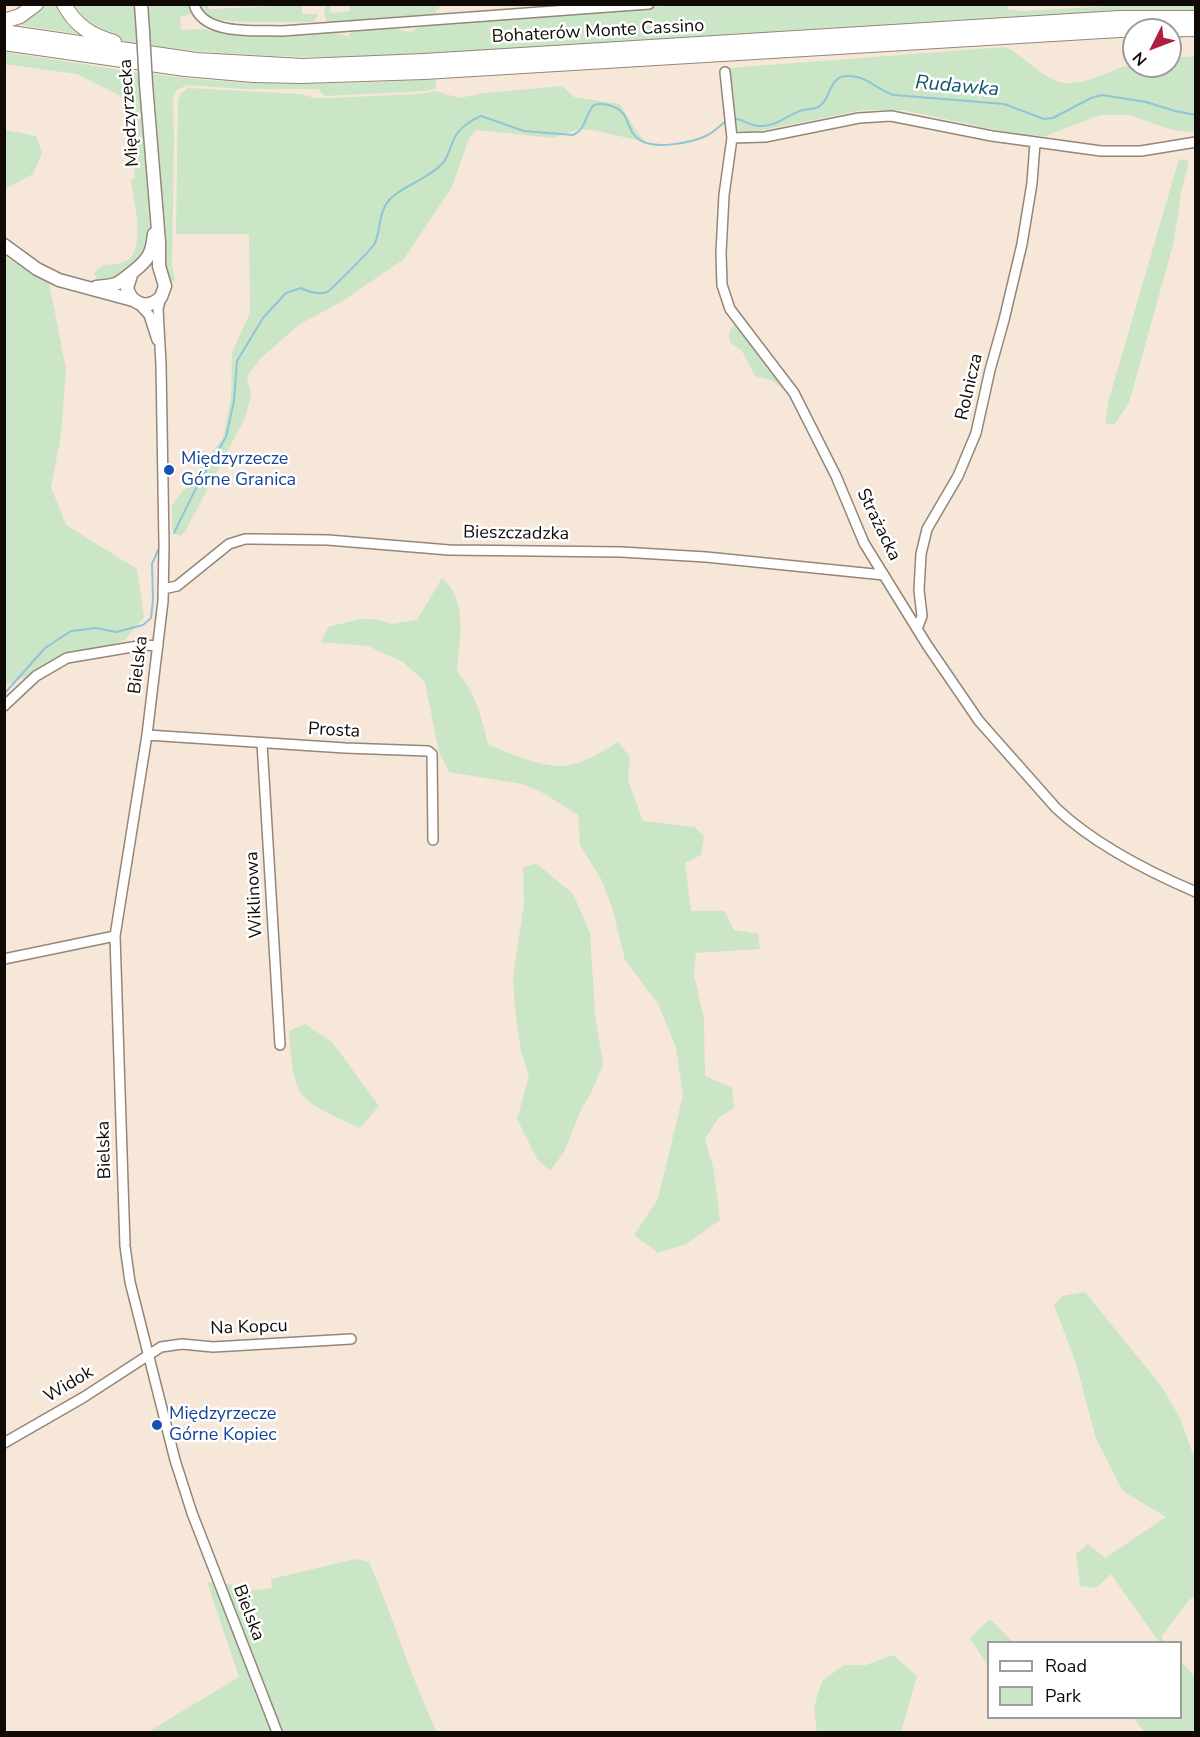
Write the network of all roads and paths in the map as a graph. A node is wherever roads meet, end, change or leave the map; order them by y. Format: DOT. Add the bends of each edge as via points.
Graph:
graph roads {
  1 [pos="36,4"];
  2 [pos="64,4"];
  3 [pos="141,4"];
  4 [pos="194,4"];
  5 [pos="649,4"];
  6 [pos="1196,18"];
  7 [pos="4,21"];
  8 [pos="1196,28"];
  9 [pos="5,41"];
  10 [pos="151,54"];
  11 [pos="725,72"];
  12 [pos="732,138"];
  13 [pos="1035,142"];
  14 [pos="1196,142"];
  15 [pos="156,219"];
  16 [pos="4,245"];
  17 [pos="134,272"];
  18 [pos="163,278"];
  19 [pos="85,288"];
  20 [pos="161,297"];
  21 [pos="135,301"];
  22 [pos="161,354"];
  23 [pos="884,575"];
  24 [pos="163,589"];
  25 [pos="917,629"];
  26 [pos="158,646"];
  27 [pos="4,706"];
  28 [pos="147,735"];
  29 [pos="262,743"];
  30 [pos="433,840"];
  31 [pos="1196,891"];
  32 [pos="115,936"];
  33 [pos="4,959"];
  34 [pos="280,1046"];
  35 [pos="351,1339"];
  36 [pos="149,1353"];
  37 [pos="4,1443"];
  38 [pos="277,1732"];
  1 -- 7 [label="highway"];
  2 -- 10 [label="highway" via="73,19 92,34"];
  3 -- 15 [label="main road, Międzyrzecka, bridge"];
  4 -- 5 [label="street" via="201,18 216,26 282,31"];
  6 -- 10 [label="highway, Bohaterów Monte Cassino" via="1119,18 351,65 272,65"];
  8 -- 9 [label="highway, Bohaterów Monte Cassino" via="302,76 185,69"];
  9 -- 10 [label="highway, Bohaterów Monte Cassino"];
  11 -- 12 [label="street, Strażacka"];
  12 -- 13 [label="street" via="891,116"];
  12 -- 23 [label="street, Strażacka" via="721,253 722,285 730,309 794,393 864,543"];
  13 -- 14 [label="street" via="1101,151 1141,151"];
  13 -- 25 [label="street, Rolnicza" via="1022,244 976,434 958,476 927,529 921,554 922,616"];
  15 -- 17 [label="main road, Międzyrzecka" via="148,258"];
  15 -- 18 [label="main road, Międzyrzecka"];
  16 -- 19 [label="main road" via="44,273"];
  17 -- 18 [label="main road" via="152,268"];
  17 -- 19 [label="main road" via="118,284"];
  17 -- 21 [label="main road" via="127,288"];
  18 -- 20 [label="main road" via="165,288"];
  19 -- 21 [label="main road"];
  20 -- 21 [label="main road" via="149,305"];
  20 -- 22 [label="street"];
  21 -- 22 [label="street" via="148,315"];
  22 -- 24 [label="street, Bielska"];
  23 -- 24 [label="street, Bieszczadzka" via="621,552 449,550 328,540 254,539 229,544 177,586"];
  23 -- 25 [label="street, Strażacka"];
  24 -- 26 [label="street, Bielska"];
  25 -- 31 [label="street, Strażacka" via="979,721 1063,815 1118,852"];
  26 -- 27 [label="street" via="67,658 36,676"];
  26 -- 28 [label="street, Bielska"];
  28 -- 29 [label="street, Prosta"];
  28 -- 32 [label="street, Bielska"];
  29 -- 30 [label="street, Prosta" via="432,753"];
  29 -- 34 [label="street, Wiklinowa"];
  32 -- 33 [label="street"];
  32 -- 36 [label="street, Bielska" via="124,1246"];
  35 -- 36 [label="street, Na Kopcu" via="213,1347 182,1344"];
  36 -- 37 [label="street, Widok" via="84,1397"];
  36 -- 38 [label="street, Bielska" via="192,1513"];
}
